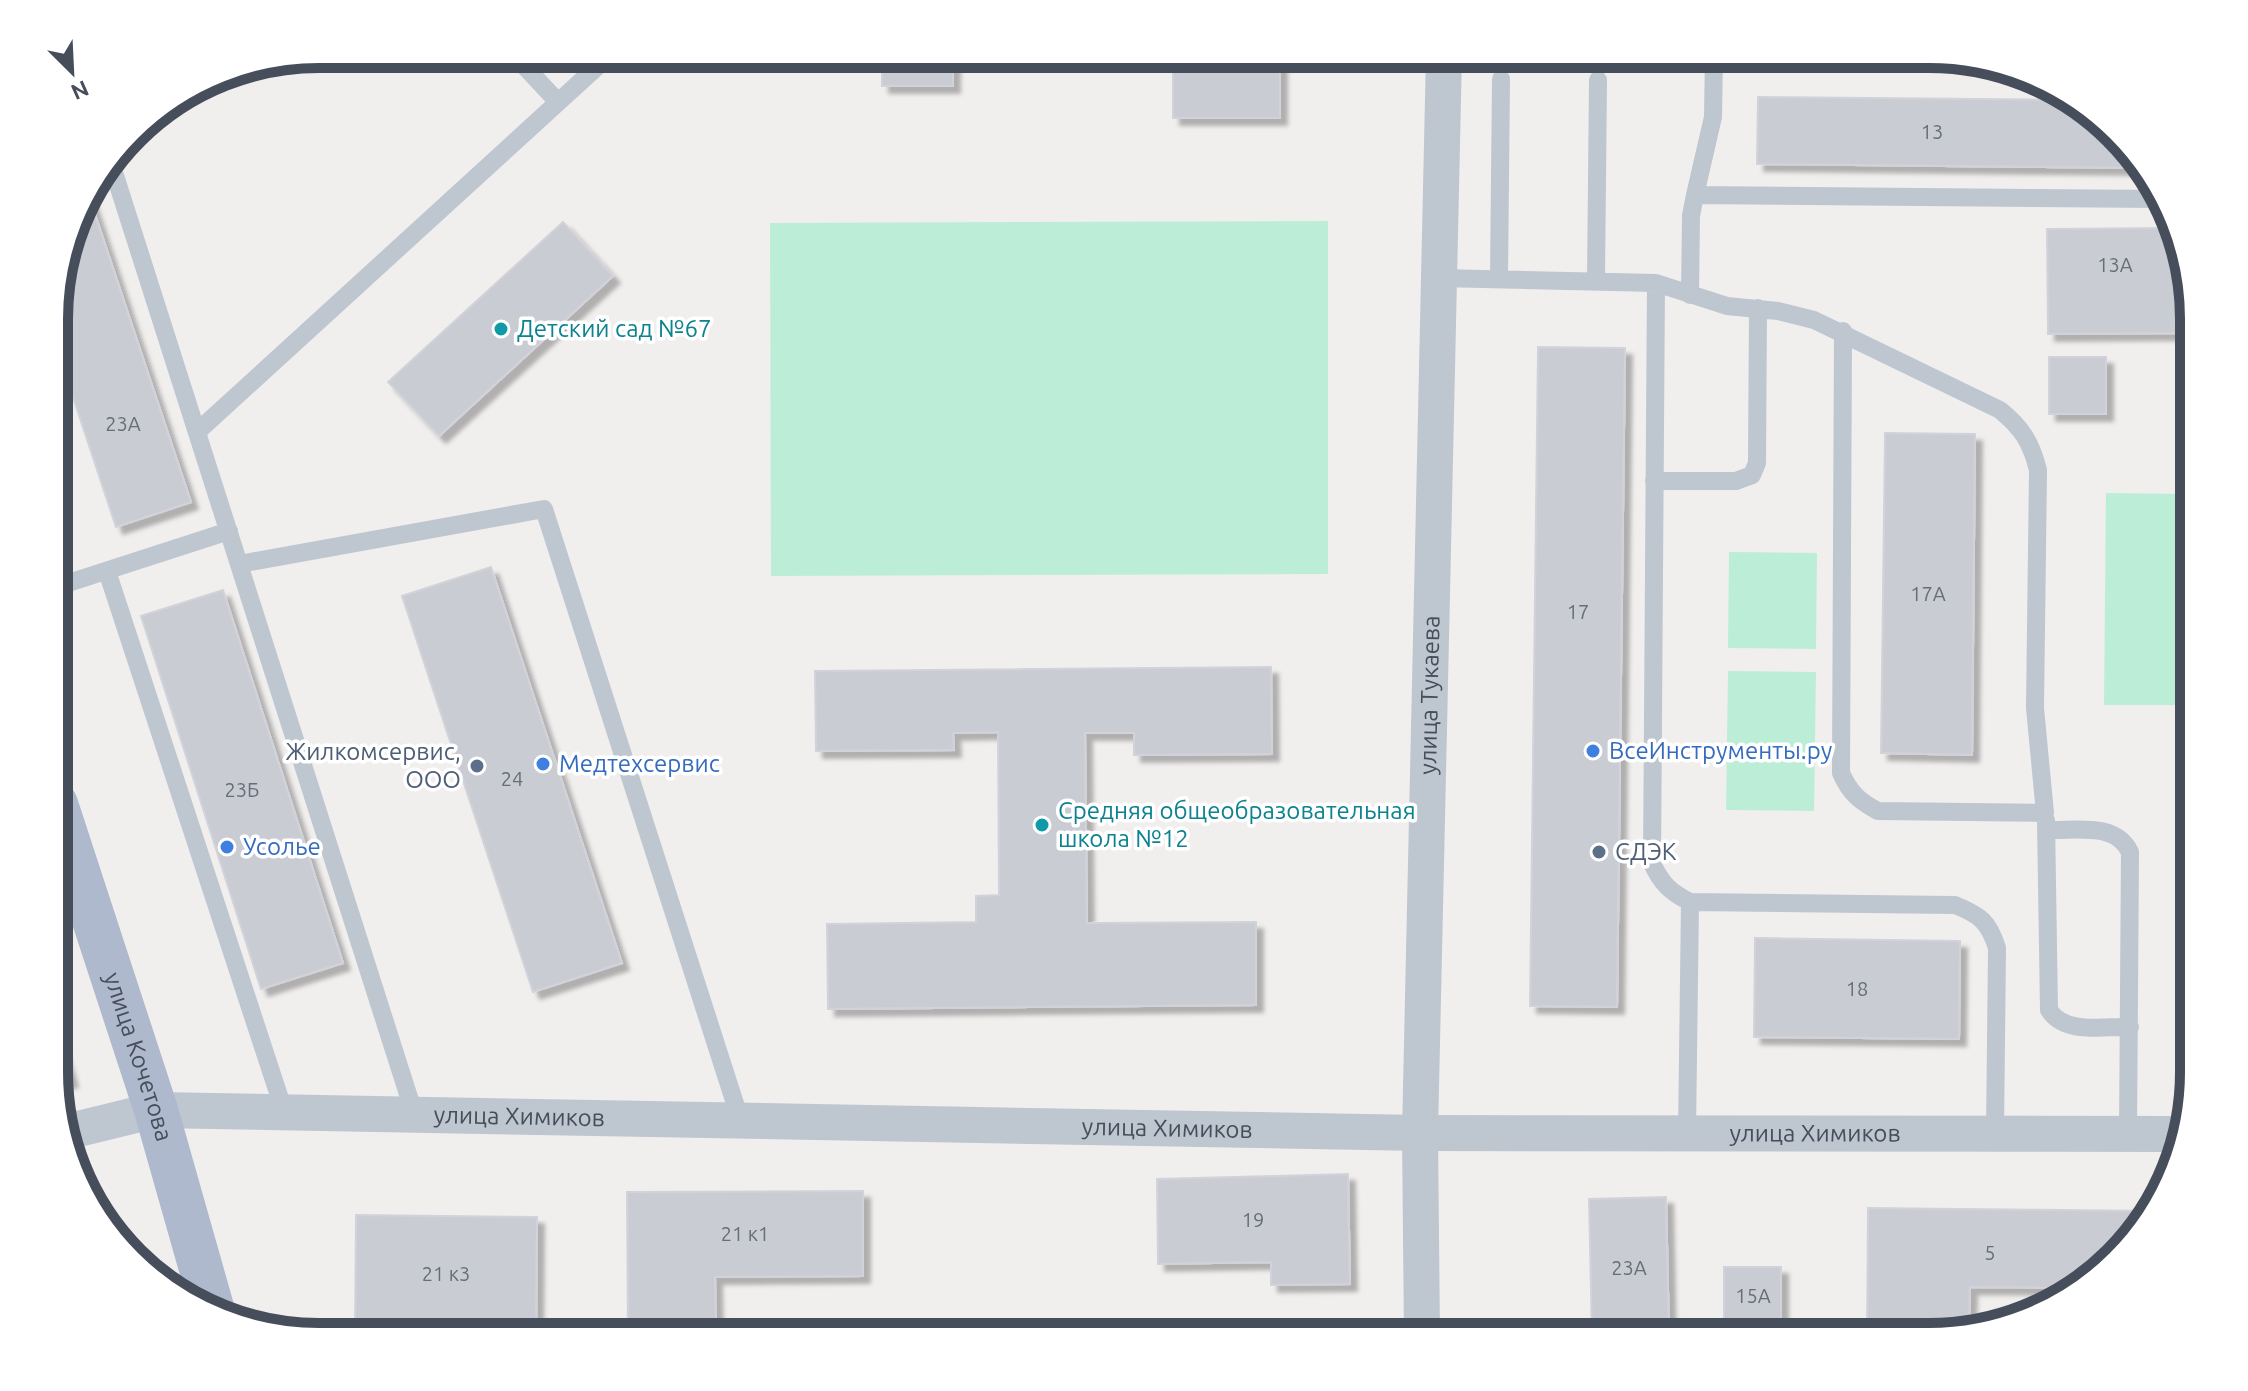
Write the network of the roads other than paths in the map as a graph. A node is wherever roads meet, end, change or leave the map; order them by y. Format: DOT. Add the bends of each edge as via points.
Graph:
graph roads {
  1 [pos="1444,68"];
  2 [pos="1714,68"];
  3 [pos="527,69"];
  4 [pos="595,69"];
  5 [pos="1501,79"];
  6 [pos="1598,80"];
  7 [pos="558,102"];
  8 [pos="115,174"];
  9 [pos="1695,195"];
  10 [pos="2149,199"];
  11 [pos="1439,278"];
  12 [pos="1499,279"];
  13 [pos="1596,280"];
  14 [pos="1656,283"];
  15 [pos="1690,295"];
  16 [pos="1758,308"];
  17 [pos="1843,331"];
  18 [pos="197,432"];
  19 [pos="1654,481"];
  20 [pos="229,531"];
  21 [pos="239,564"];
  22 [pos="107,571"];
  23 [pos="68,583"];
  24 [pos="2047,822"];
  25 [pos="68,841"];
  26 [pos="1690,902"];
  27 [pos="2130,1027"];
  28 [pos="156,1110"];
  29 [pos="284,1111"];
  30 [pos="414,1113"];
  31 [pos="740,1119"];
  32 [pos="75,1130"];
  33 [pos="1420,1133"];
  34 [pos="1687,1133"];
  35 [pos="1995,1134"];
  36 [pos="2128,1134"];
  37 [pos="2172,1134"];
  38 [pos="209,1298"];
  39 [pos="1422,1322"];
  1 -- 11 [label="street, улица Тукаева"];
  2 -- 9 [label="lane" via="1713,117"];
  3 -- 7 [label="lane"];
  4 -- 7 [label="lane"];
  5 -- 12 [label="lane"];
  6 -- 13 [label="lane"];
  7 -- 18 [label="lane"];
  8 -- 18 [label="lane"];
  9 -- 10 [label="lane"];
  9 -- 15 [label="lane"];
  11 -- 12 [label="lane"];
  11 -- 33 [label="street, улица Тукаева"];
  12 -- 13 [label="lane"];
  13 -- 14 [label="lane"];
  14 -- 15 [label="lane"];
  14 -- 19 [label="lane"];
  15 -- 16 [label="lane"];
  16 -- 17 [label="lane"];
  16 -- 19 [label="lane" via="1757,463 1752,475 1736,481"];
  17 -- 24 [label="lane" via="2000,410 2020,426 2032,446 2038,470 2035,708"];
  17 -- 24 [label="lane" via="1841,773 1860,802 1878,811"];
  18 -- 20 [label="lane"];
  19 -- 26 [label="lane" via="1652,863 1659,880"];
  20 -- 21 [label="lane"];
  20 -- 22 [label="lane"];
  21 -- 30 [label="lane"];
  21 -- 31 [label="lane" via="544,509"];
  22 -- 23 [label="lane"];
  22 -- 29 [label="lane"];
  24 -- 27 [label="lane" via="2109,831 2130,852"];
  24 -- 27 [label="lane" via="2049,1010 2071,1026"];
  25 -- 28 [label="main road, улица Кочетова"];
  26 -- 34 [label="lane"];
  26 -- 35 [label="lane" via="1955,905 1979,914 1991,928 1997,948"];
  27 -- 36 [label="lane"];
  28 -- 29 [label="street, улица Химиков"];
  28 -- 32 [label="street, улица Химиков"];
  28 -- 38 [label="main road, улица Кочетова"];
  29 -- 30 [label="street, улица Химиков"];
  30 -- 31 [label="street, улица Химиков"];
  31 -- 33 [label="street, улица Химиков"];
  33 -- 34 [label="street, улица Химиков"];
  33 -- 39 [label="street, улица Тукаева"];
  34 -- 35 [label="street, улица Химиков"];
  35 -- 36 [label="street, улица Химиков"];
  36 -- 37 [label="street, улица Химиков"];
}
